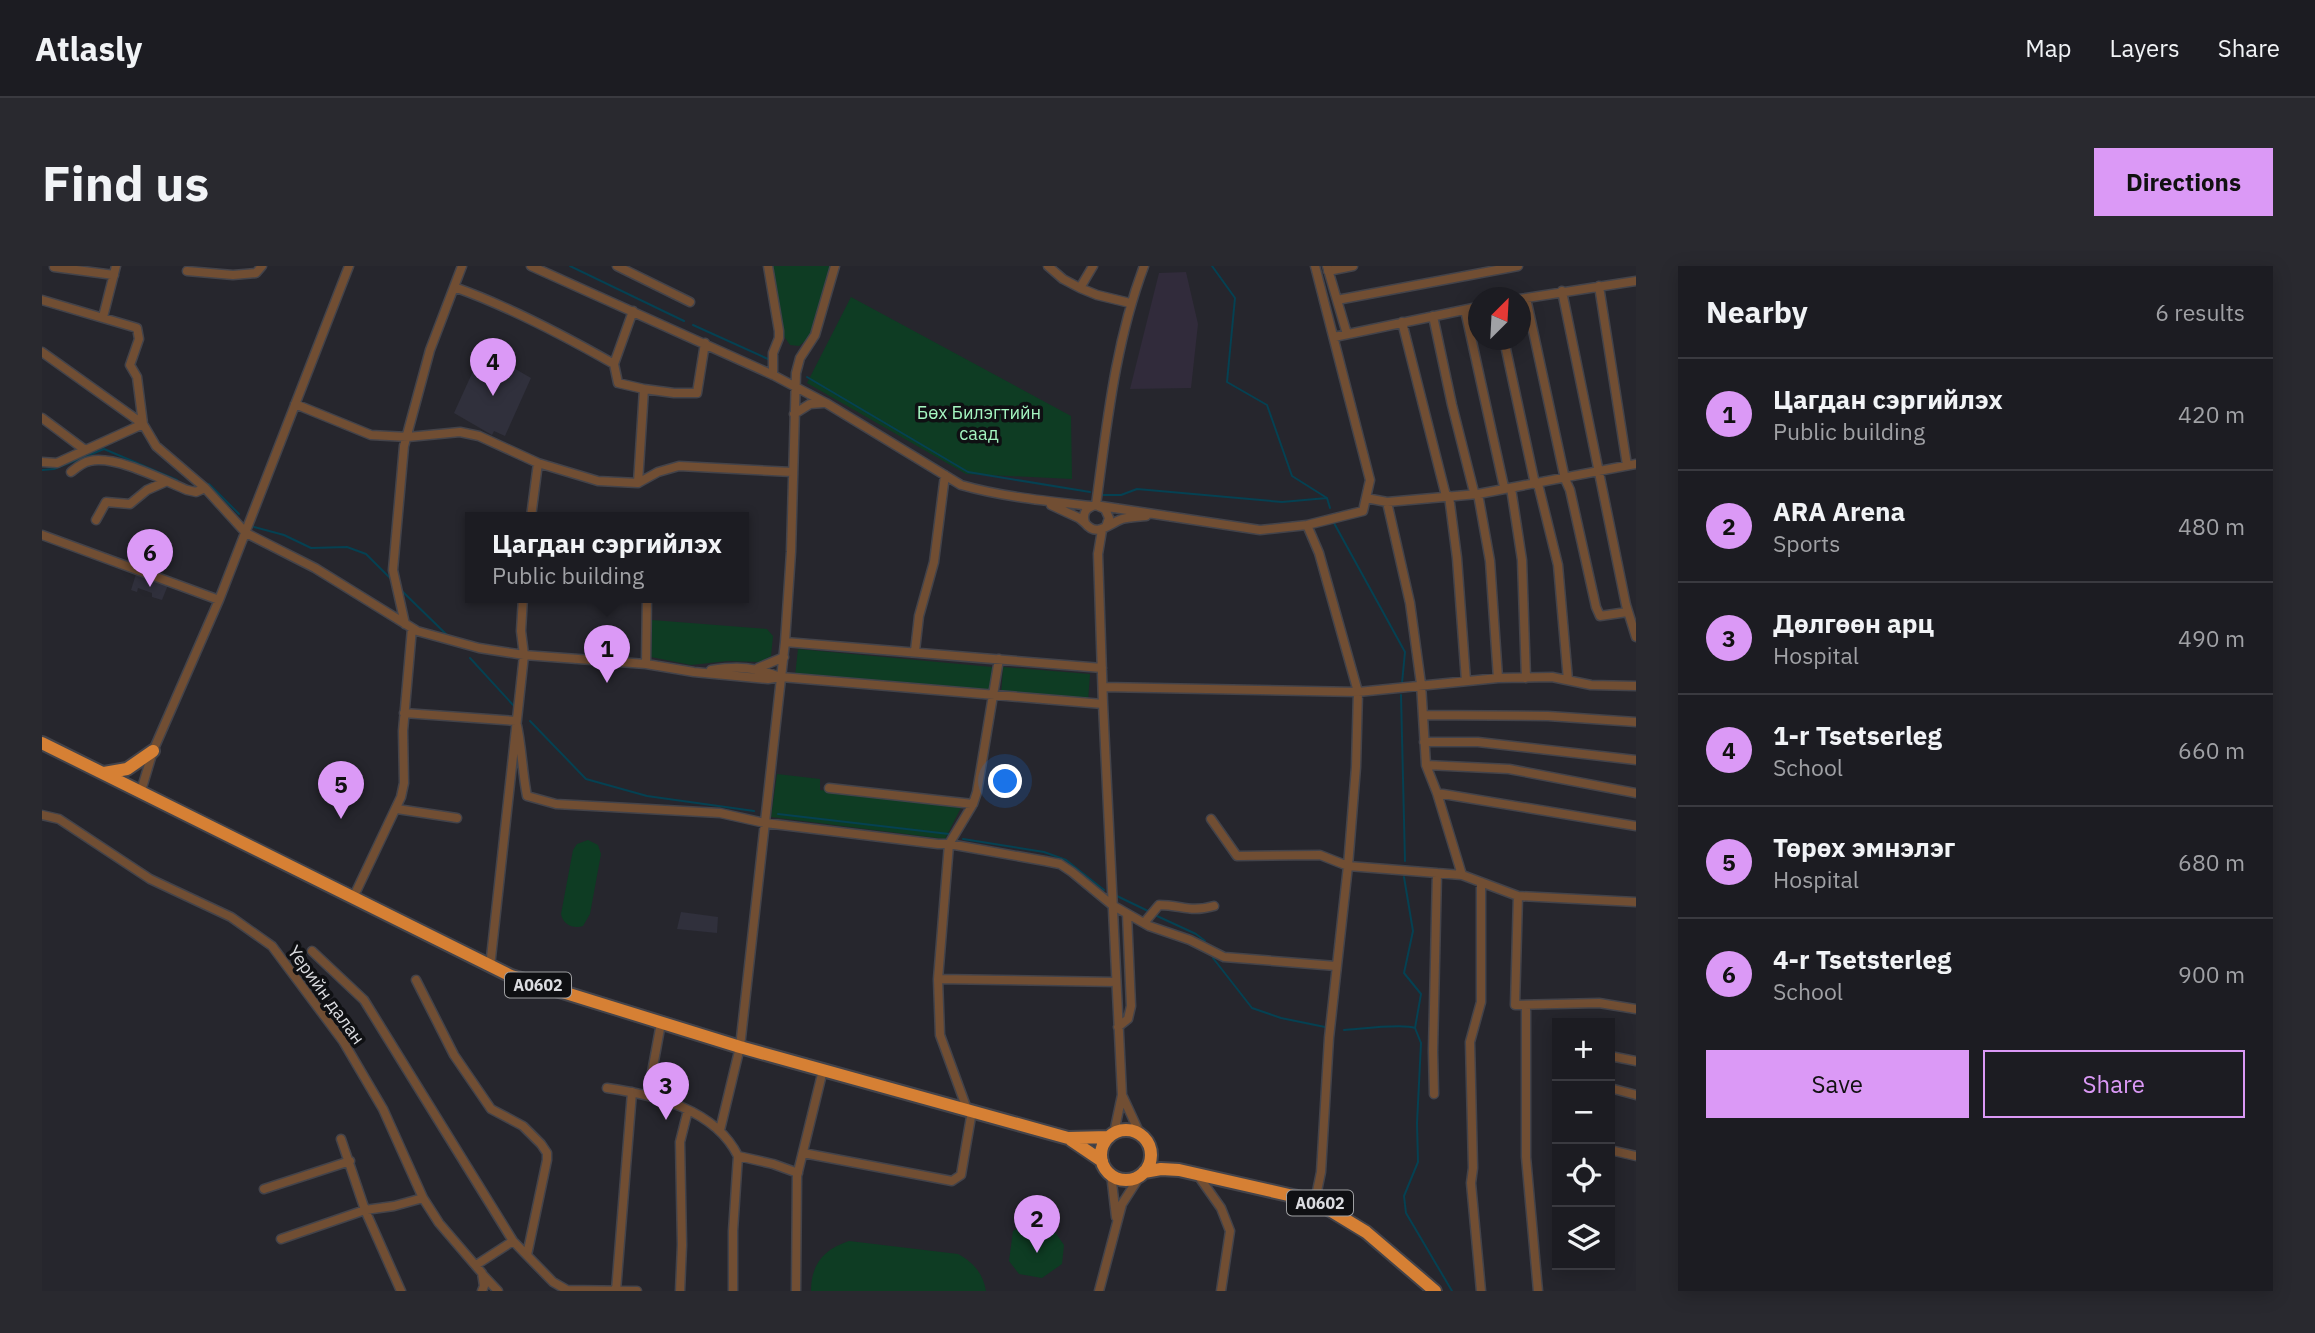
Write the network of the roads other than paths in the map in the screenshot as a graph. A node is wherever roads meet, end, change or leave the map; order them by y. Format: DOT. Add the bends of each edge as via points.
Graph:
graph roads {
  1 [pos="262,266"];
  2 [pos="349,266"];
  3 [pos="462,266"];
  4 [pos="531,266"];
  5 [pos="617,266"];
  6 [pos="768,266"];
  7 [pos="835,266"];
  8 [pos="1048,266"];
  9 [pos="1093,266"];
  10 [pos="1144,266"];
  11 [pos="1315,266"];
  12 [pos="1353,266"];
  13 [pos="1518,266"];
  14 [pos="54,267"];
  15 [pos="1327,268"];
  16 [pos="115,271"];
  17 [pos="187,271"];
  18 [pos="1636,281"];
  19 [pos="1599,286"];
  20 [pos="453,288"];
  21 [pos="1080,288"];
  22 [pos="1562,291"];
  23 [pos="1531,297"];
  24 [pos="42,300"];
  25 [pos="1337,300"];
  26 [pos="690,302"];
  27 [pos="1130,303"];
  28 [pos="1468,309"];
  29 [pos="1465,310"];
  30 [pos="634,311"];
  31 [pos="1433,316"];
  32 [pos="103,317"];
  33 [pos="1402,322"];
  34 [pos="1531,332"];
  35 [pos="1347,334"];
  36 [pos="1334,337"];
  37 [pos="705,343"];
  38 [pos="1506,350"];
  39 [pos="42,352"];
  40 [pos="614,364"];
  41 [pos="773,375"];
  42 [pos="794,387"];
  43 [pos="644,389"];
  44 [pos="826,403"];
  45 [pos="295,404"];
  46 [pos="794,414"];
  47 [pos="42,418"];
  48 [pos="143,424"];
  49 [pos="408,438"];
  50 [pos="85,450"];
  51 [pos="42,462"];
  52 [pos="538,463"];
  53 [pos="1632,464"];
  54 [pos="1598,471"];
  55 [pos="71,472"];
  56 [pos="792,472"];
  57 [pos="944,475"];
  58 [pos="1565,479"];
  59 [pos="165,482"];
  60 [pos="638,483"];
  61 [pos="1536,484"];
  62 [pos="1507,487"];
  63 [pos="205,488"];
  64 [pos="1476,493"];
  65 [pos="1447,496"];
  66 [pos="1366,498"];
  67 [pos="1039,500"];
  68 [pos="1387,502"];
  69 [pos="1096,506"];
  70 [pos="532,512"];
  71 [pos="1157,515"];
  72 [pos="96,520"];
  73 [pos="1086,525"];
  74 [pos="1307,525"];
  75 [pos="1104,528"];
  76 [pos="246,533"];
  77 [pos="42,536"];
  78 [pos="1098,554"];
  79 [pos="219,600"];
  80 [pos="523,603"];
  81 [pos="647,603"];
  82 [pos="1627,612"];
  83 [pos="408,626"];
  84 [pos="1636,637"];
  85 [pos="785,642"];
  86 [pos="915,652"];
  87 [pos="524,654"];
  88 [pos="784,657"];
  89 [pos="999,659"];
  90 [pos="646,664"];
  91 [pos="758,668"];
  92 [pos="1102,668"];
  93 [pos="694,672"];
  94 [pos="781,677"];
  95 [pos="1498,678"];
  96 [pos="1526,678"];
  97 [pos="1568,680"];
  98 [pos="1466,681"];
  99 [pos="1421,684"];
  100 [pos="1103,687"];
  101 [pos="1636,687"];
  102 [pos="1358,692"];
  103 [pos="993,696"];
  104 [pos="1102,704"];
  105 [pos="404,713"];
  106 [pos="1423,715"];
  107 [pos="516,721"];
  108 [pos="1636,722"];
  109 [pos="1424,742"];
  110 [pos="42,743"];
  111 [pos="153,751"];
  112 [pos="1636,760"];
  113 [pos="1426,765"];
  114 [pos="103,773"];
  115 [pos="829,788"];
  116 [pos="141,791"];
  117 [pos="1437,793"];
  118 [pos="1636,793"];
  119 [pos="973,804"];
  120 [pos="397,809"];
  121 [pos="42,815"];
  122 [pos="457,818"];
  123 [pos="1211,819"];
  124 [pos="765,823"];
  125 [pos="1636,826"];
  126 [pos="949,844"];
  127 [pos="1348,866"];
  128 [pos="1437,873"];
  129 [pos="1462,875"];
  130 [pos="1482,883"];
  131 [pos="1518,896"];
  132 [pos="353,898"];
  133 [pos="1636,902"];
  134 [pos="1112,905"];
  135 [pos="1214,906"];
  136 [pos="1127,914"];
  137 [pos="1144,923"];
  138 [pos="312,951"];
  139 [pos="1336,966"];
  140 [pos="490,967"];
  141 [pos="938,979"];
  142 [pos="416,980"];
  143 [pos="1116,982"];
  144 [pos="1526,1005"];
  145 [pos="1636,1009"];
  146 [pos="661,1023"];
  147 [pos="1118,1027"];
  148 [pos="740,1047"];
  149 [pos="1615,1057"];
  150 [pos="1636,1061"];
  151 [pos="823,1070"];
  152 [pos="607,1088"];
  153 [pos="1615,1089"];
  154 [pos="632,1091"];
  155 [pos="648,1094"];
  156 [pos="1434,1094"];
  157 [pos="1122,1095"];
  158 [pos="1636,1095"];
  159 [pos="688,1110"];
  160 [pos="969,1110"];
  161 [pos="720,1130"];
  162 [pos="1111,1135"];
  163 [pos="1140,1135"];
  164 [pos="1068,1138"];
  165 [pos="341,1139"];
  166 [pos="1150,1149"];
  167 [pos="1615,1151"];
  168 [pos="803,1153"];
  169 [pos="738,1156"];
  170 [pos="1636,1156"];
  171 [pos="350,1161"];
  172 [pos="1102,1161"];
  173 [pos="1179,1170"];
  174 [pos="798,1173"];
  175 [pos="1111,1174"];
  176 [pos="1142,1174"];
  177 [pos="1197,1174"];
  178 [pos="264,1189"];
  179 [pos="423,1198"];
  180 [pos="1315,1201"];
  181 [pos="365,1210"];
  182 [pos="1116,1227"];
  183 [pos="281,1240"];
  184 [pos="513,1241"];
  185 [pos="527,1255"];
  186 [pos="476,1265"];
  187 [pos="482,1273"];
  188 [pos="567,1290"];
  189 [pos="401,1291"];
  190 [pos="482,1291"];
  191 [pos="498,1291"];
  192 [pos="616,1291"];
  193 [pos="637,1291"];
  194 [pos="680,1291"];
  195 [pos="733,1291"];
  196 [pos="796,1291"];
  197 [pos="1099,1291"];
  198 [pos="1221,1291"];
  199 [pos="1435,1291"];
  200 [pos="1481,1291"];
  201 [pos="1538,1291"];
  1 -- 17 [label="street" via="256,273 233,275"];
  2 -- 45 [label="street"];
  3 -- 20 [label="street"];
  4 -- 30 [label="street"];
  5 -- 26 [label="street"];
  6 -- 41 [label="street" via="779,331"];
  7 -- 42 [label="street" via="815,335 800,358"];
  8 -- 21 [label="street"];
  9 -- 21 [label="street"];
  10 -- 27 [label="street"];
  11 -- 36 [label="street"];
  12 -- 15 [label="street"];
  13 -- 25 [label="street"];
  14 -- 16 [label="street"];
  15 -- 25 [label="street"];
  16 -- 32 [label="street"];
  18 -- 19 [label="street"];
  19 -- 22 [label="street"];
  19 -- 53 [label="street"];
  20 -- 40 [label="street" via="498,302"];
  20 -- 49 [label="street" via="430,349"];
  21 -- 27 [label="street"];
  22 -- 23 [label="street"];
  22 -- 54 [label="street"];
  24 -- 32 [label="street"];
  25 -- 35 [label="street"];
  27 -- 69 [label="street" via="1111,392"];
  28 -- 29 [label="street"];
  29 -- 31 [label="street"];
  29 -- 62 [label="street"];
  30 -- 37 [label="street"];
  30 -- 40 [label="street"];
  31 -- 33 [label="street"];
  31 -- 64 [label="street"];
  32 -- 48 [label="street" via="137,328 139,339 130,365 137,377"];
  33 -- 35 [label="street"];
  33 -- 65 [label="street"];
  34 -- 58 [label="street"];
  35 -- 36 [label="street"];
  36 -- 66 [label="street" via="1370,480"];
  37 -- 41 [label="street"];
  37 -- 43 [label="street" via="696,393"];
  38 -- 61 [label="street"];
  39 -- 48 [label="street"];
  40 -- 43 [label="street" via="618,383"];
  41 -- 42 [label="street"];
  42 -- 44 [label="street"];
  42 -- 46 [label="street"];
  43 -- 60 [label="street"];
  44 -- 46 [label="street" via="810,404"];
  44 -- 57 [label="street"];
  45 -- 49 [label="street" via="371,435"];
  45 -- 76 [label="street"];
  46 -- 56 [label="street"];
  47 -- 50 [label="street"];
  48 -- 50 [label="street"];
  48 -- 63 [label="street" via="156,446"];
  49 -- 52 [label="street" via="460,432 480,436"];
  49 -- 83 [label="street" via="393,570"];
  50 -- 51 [label="street" via="57,463"];
  52 -- 60 [label="street" via="598,481"];
  52 -- 70 [label="street"];
  53 -- 54 [label="street"];
  54 -- 58 [label="street"];
  54 -- 82 [label="street"];
  55 -- 59 [label="street" via="100,460"];
  56 -- 60 [label="street" via="679,466"];
  56 -- 85 [label="street"];
  57 -- 67 [label="street" via="983,491"];
  57 -- 86 [label="street" via="934,562 919,616"];
  58 -- 61 [label="street"];
  58 -- 82 [label="street" via="1600,616"];
  59 -- 63 [label="street" via="196,492"];
  59 -- 72 [label="street" via="130,504 106,502"];
  61 -- 62 [label="street"];
  61 -- 97 [label="street" via="1558,565"];
  62 -- 64 [label="street"];
  62 -- 96 [label="street" via="1522,560"];
  63 -- 76 [label="street"];
  64 -- 65 [label="street"];
  64 -- 95 [label="street" via="1490,561"];
  65 -- 68 [label="street"];
  65 -- 98 [label="street" via="1457,558"];
  66 -- 68 [label="street"];
  66 -- 74 [label="street" via="1363,511"];
  67 -- 69 [label="street"];
  67 -- 73 [label="street"];
  68 -- 99 [label="street" via="1410,603"];
  69 -- 71 [label="street"];
  69 -- 73 [label="street" via="1084,513"];
  69 -- 75 [label="street" via="1108,513"];
  71 -- 74 [label="street" via="1260,530"];
  71 -- 75 [label="street" via="1123,519"];
  73 -- 75 [label="street" via="1092,530"];
  73 -- 78 [label="street"];
  74 -- 102 [label="street"];
  75 -- 78 [label="street"];
  76 -- 79 [label="street"];
  76 -- 83 [label="street" via="315,568"];
  77 -- 79 [label="street"];
  78 -- 92 [label="street"];
  79 -- 111 [label="street"];
  80 -- 87 [label="street"];
  81 -- 90 [label="street"];
  82 -- 84 [label="street"];
  83 -- 87 [label="street" via="454,642"];
  83 -- 105 [label="street"];
  85 -- 86 [label="street"];
  85 -- 88 [label="street"];
  86 -- 89 [label="street"];
  87 -- 90 [label="street"];
  87 -- 107 [label="street"];
  88 -- 91 [label="street"];
  88 -- 94 [label="street"];
  89 -- 92 [label="street"];
  89 -- 103 [label="street"];
  90 -- 93 [label="street"];
  91 -- 93 [label="street"];
  91 -- 94 [label="street"];
  92 -- 100 [label="street"];
  93 -- 94 [label="street"];
  94 -- 103 [label="street"];
  94 -- 124 [label="street"];
  95 -- 96 [label="street"];
  95 -- 98 [label="street"];
  96 -- 97 [label="street"];
  97 -- 101 [label="street"];
  98 -- 99 [label="street"];
  99 -- 102 [label="street"];
  99 -- 106 [label="street"];
  100 -- 102 [label="street"];
  100 -- 104 [label="street"];
  102 -- 127 [label="street"];
  103 -- 104 [label="street"];
  103 -- 119 [label="street"];
  104 -- 134 [label="street"];
  105 -- 107 [label="street"];
  105 -- 120 [label="street" via="404,783"];
  106 -- 108 [label="street"];
  106 -- 109 [label="street"];
  107 -- 124 [label="street" via="527,796 556,804 720,813"];
  107 -- 140 [label="street"];
  109 -- 112 [label="street" via="1478,742"];
  109 -- 113 [label="street"];
  110 -- 114 [label="highway, A0602"];
  111 -- 114 [label="highway" via="127,769"];
  111 -- 116 [label="street"];
  113 -- 117 [label="street"];
  113 -- 118 [label="street" via="1509,769"];
  114 -- 116 [label="highway, A0602"];
  115 -- 119 [label="street"];
  116 -- 132 [label="highway, A0602"];
  117 -- 125 [label="street"];
  117 -- 129 [label="street"];
  119 -- 126 [label="street"];
  120 -- 122 [label="street"];
  120 -- 132 [label="street"];
  121 -- 179 [label="street, Үерийн далан" via="59,819 150,879 231,917 272,946 343,1041 383,1109"];
  123 -- 127 [label="street" via="1237,856 1320,855"];
  124 -- 126 [label="street"];
  124 -- 148 [label="street"];
  126 -- 134 [label="street" via="1060,864"];
  126 -- 141 [label="street"];
  127 -- 128 [label="street"];
  127 -- 139 [label="street"];
  128 -- 129 [label="street"];
  128 -- 156 [label="street"];
  129 -- 130 [label="street"];
  130 -- 131 [label="street"];
  130 -- 200 [label="street" via="1482,1002 1469,1042 1471,1183"];
  131 -- 133 [label="street"];
  131 -- 144 [label="street" via="1515,1005"];
  132 -- 140 [label="highway, A0602"];
  134 -- 136 [label="street"];
  134 -- 143 [label="street"];
  135 -- 137 [label="street" via="1197,911 1158,905"];
  136 -- 137 [label="street"];
  136 -- 147 [label="street" via="1131,1006 1128,1019"];
  137 -- 139 [label="street" via="1224,957"];
  138 -- 184 [label="street" via="364,1000"];
  139 -- 180 [label="street"];
  140 -- 146 [label="highway, A0602"];
  141 -- 143 [label="street"];
  141 -- 160 [label="street" via="940,1035"];
  142 -- 185 [label="street" via="454,1055 491,1109 523,1126 547,1153"];
  143 -- 147 [label="street"];
  144 -- 145 [label="street" via="1599,1003"];
  144 -- 201 [label="street" via="1526,1157"];
  146 -- 148 [label="highway, A0602"];
  146 -- 155 [label="street"];
  147 -- 157 [label="street"];
  148 -- 151 [label="highway, A0602"];
  148 -- 161 [label="street"];
  149 -- 150 [label="street"];
  151 -- 160 [label="highway, A0602"];
  151 -- 168 [label="street"];
  152 -- 154 [label="street"];
  153 -- 158 [label="street"];
  154 -- 155 [label="street"];
  154 -- 192 [label="street"];
  155 -- 159 [label="street"];
  157 -- 162 [label="street"];
  157 -- 163 [label="street"];
  159 -- 161 [label="street"];
  159 -- 194 [label="street" via="680,1142"];
  160 -- 164 [label="highway, A0602"];
  160 -- 168 [label="street" via="961,1175 952,1181"];
  161 -- 169 [label="street"];
  162 -- 163 [label="highway, A0602" via="1127,1130"];
  162 -- 164 [label="highway, A0602"];
  162 -- 172 [label="highway" via="1104,1144"];
  163 -- 166 [label="highway, A0602"];
  164 -- 172 [label="highway, A0602"];
  165 -- 171 [label="street"];
  166 -- 173 [label="highway, A0602"];
  166 -- 176 [label="highway" via="1149,1165"];
  167 -- 170 [label="street"];
  168 -- 174 [label="street"];
  169 -- 174 [label="street"];
  169 -- 195 [label="street"];
  171 -- 178 [label="street"];
  171 -- 181 [label="street"];
  172 -- 175 [label="highway, A0602"];
  173 -- 176 [label="highway, A0602"];
  173 -- 177 [label="highway, A0602"];
  174 -- 196 [label="street"];
  175 -- 176 [label="highway, A0602" via="1125,1180"];
  175 -- 182 [label="street"];
  176 -- 182 [label="street" via="1127,1194"];
  177 -- 180 [label="highway, A0602"];
  177 -- 198 [label="street" via="1221,1208 1230,1231"];
  179 -- 181 [label="street"];
  179 -- 186 [label="street, Үерийн далан"];
  180 -- 199 [label="highway, A0602" via="1366,1232"];
  181 -- 183 [label="street"];
  181 -- 189 [label="street"];
  182 -- 197 [label="street"];
  184 -- 185 [label="street"];
  184 -- 186 [label="street"];
  185 -- 188 [label="street"];
  186 -- 187 [label="street, Үерийн далан"];
  187 -- 190 [label="street"];
  187 -- 191 [label="street, Үерийн далан"];
  188 -- 192 [label="street"];
  192 -- 193 [label="street"];
}
